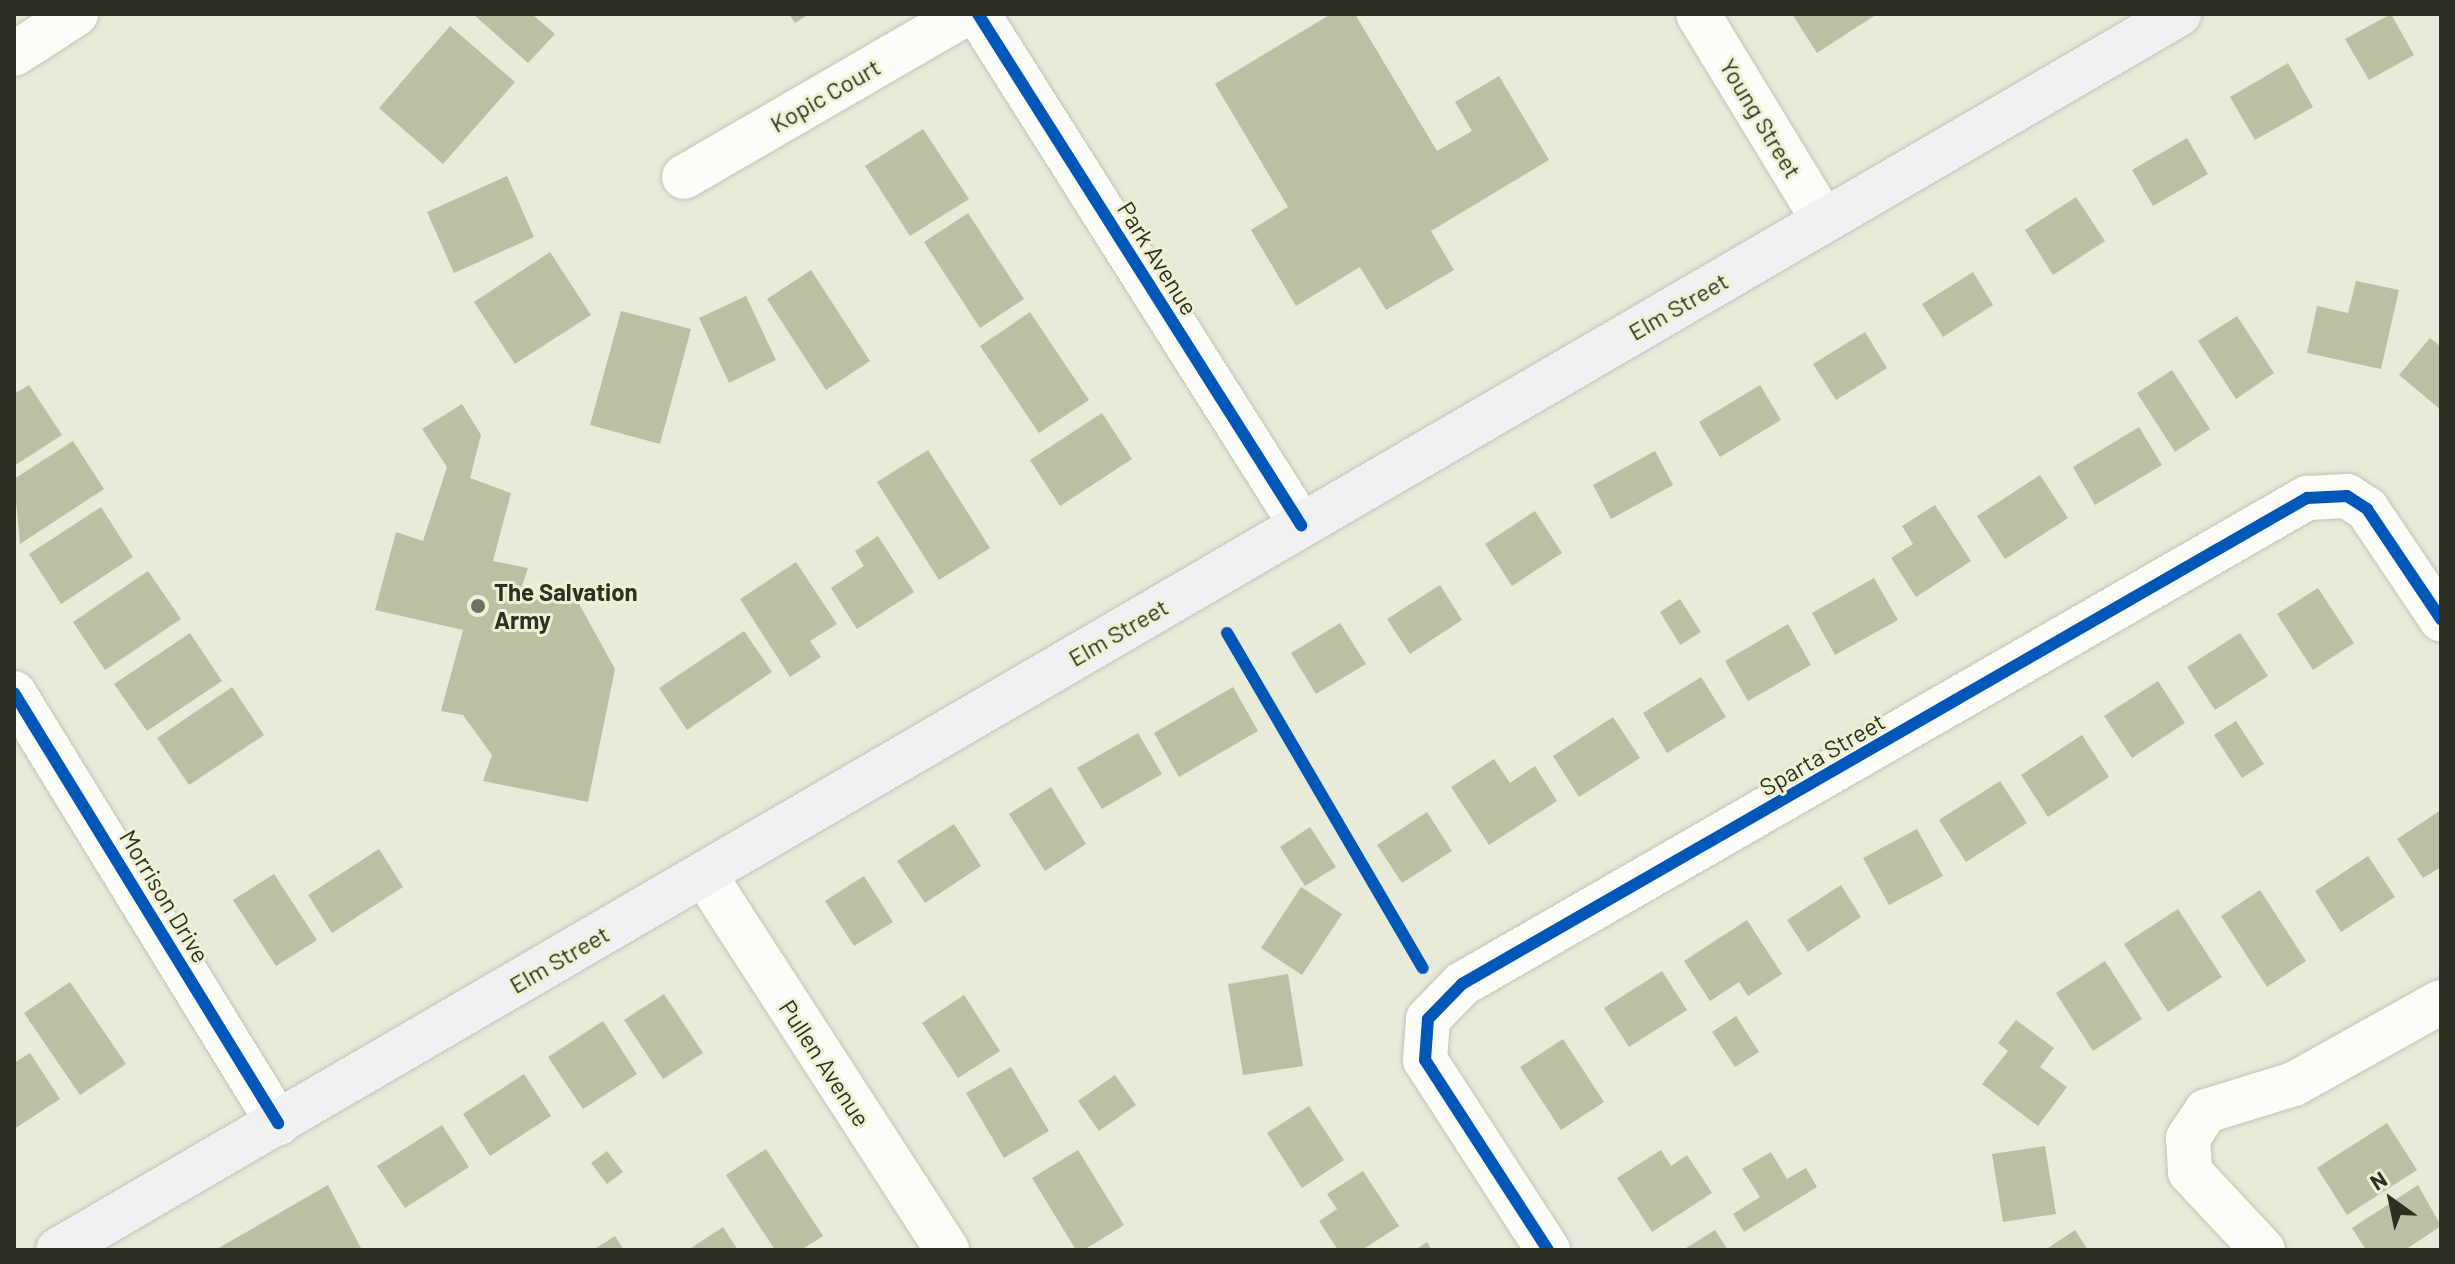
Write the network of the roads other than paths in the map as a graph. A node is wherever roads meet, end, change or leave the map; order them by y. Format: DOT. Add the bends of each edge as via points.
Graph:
graph roads {
  1 [pos="76,14"];
  2 [pos="965,14"];
  3 [pos="978,14"];
  4 [pos="1698,14"];
  5 [pos="2179,14"];
  6 [pos="14,54"];
  7 [pos="684,177"];
  8 [pos="1824,221"];
  9 [pos="1301,525"];
  10 [pos="2441,619"];
  11 [pos="14,693"];
  12 [pos="704,874"];
  13 [pos="2441,1002"];
  14 [pos="278,1123"];
  15 [pos="58,1250"];
  16 [pos="947,1250"];
  17 [pos="1548,1250"];
  18 [pos="2263,1250"];
  1 -- 6 [label="street"];
  2 -- 7 [label="street, Kopic Court"];
  3 -- 9 [label="street, Park Avenue"];
  4 -- 8 [label="street, Young Street"];
  5 -- 8 [label="main road, Elm Street"];
  8 -- 9 [label="main road, Elm Street"];
  9 -- 12 [label="main road, Elm Street"];
  10 -- 17 [label="street, Sparta Street" via="2367,509 2347,496 2307,498 1462,984 1428,1019 1425,1060"];
  11 -- 14 [label="street, Morrison Drive"];
  12 -- 14 [label="main road, Elm Street"];
  12 -- 16 [label="street, Pullen Avenue"];
  13 -- 18 [label="street" via="2294,1084 2206,1111 2188,1138 2190,1172"];
  14 -- 15 [label="main road, Elm Street"];
}
